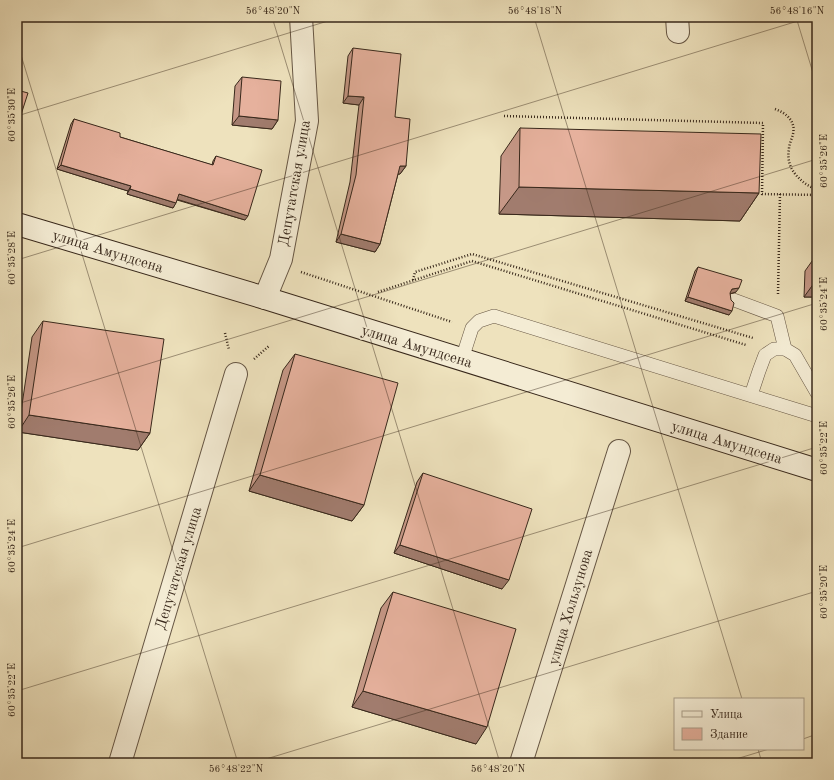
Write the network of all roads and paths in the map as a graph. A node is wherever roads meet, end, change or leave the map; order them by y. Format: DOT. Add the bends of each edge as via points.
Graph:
graph roads {
  1 [pos="301,17"];
  2 [pos="775,109"];
  3 [pos="504,116"];
  4 [pos="817,189"];
  5 [pos="780,194"];
  6 [pos="817,195"];
  7 [pos="17,224"];
  8 [pos="413,280"];
  9 [pos="378,292"];
  10 [pos="265,298"];
  11 [pos="734,300"];
  12 [pos="777,316"];
  13 [pos="785,348"];
  14 [pos="769,352"];
  15 [pos="462,359"];
  16 [pos="236,374"];
  17 [pos="817,393"];
  18 [pos="751,396"];
  19 [pos="817,416"];
  20 [pos="619,451"];
  21 [pos="817,470"];
  22 [pos="120,763"];
  23 [pos="521,763"];
  1 -- 10 [label="street, Депутатская улица" via="307,121 281,259"];
  2 -- 4 [label="path" via="788,116 793,123 788,155 792,170 804,182"];
  3 -- 5 [label="path" via="764,123 762,194"];
  5 -- 6 [label="path"];
  5 -- 12 [label="path"];
  7 -- 10 [label="street, улица Амундсена"];
  8 -- 9 [label="path"];
  8 -- 13 [label="path" via="415,272 472,254"];
  8 -- 14 [label="path" via="472,261"];
  10 -- 15 [label="street, улица Амундсена"];
  11 -- 12 [label="lane"];
  12 -- 13 [label="lane"];
  13 -- 14 [label="lane"];
  13 -- 17 [label="lane" via="795,355"];
  14 -- 18 [label="lane" via="765,355"];
  15 -- 18 [label="lane" via="472,328 494,316"];
  15 -- 21 [label="street, улица Амундсена"];
  16 -- 22 [label="street, Депутатская улица"];
  18 -- 19 [label="lane"];
  20 -- 23 [label="street, улица Хользунова"];
}
